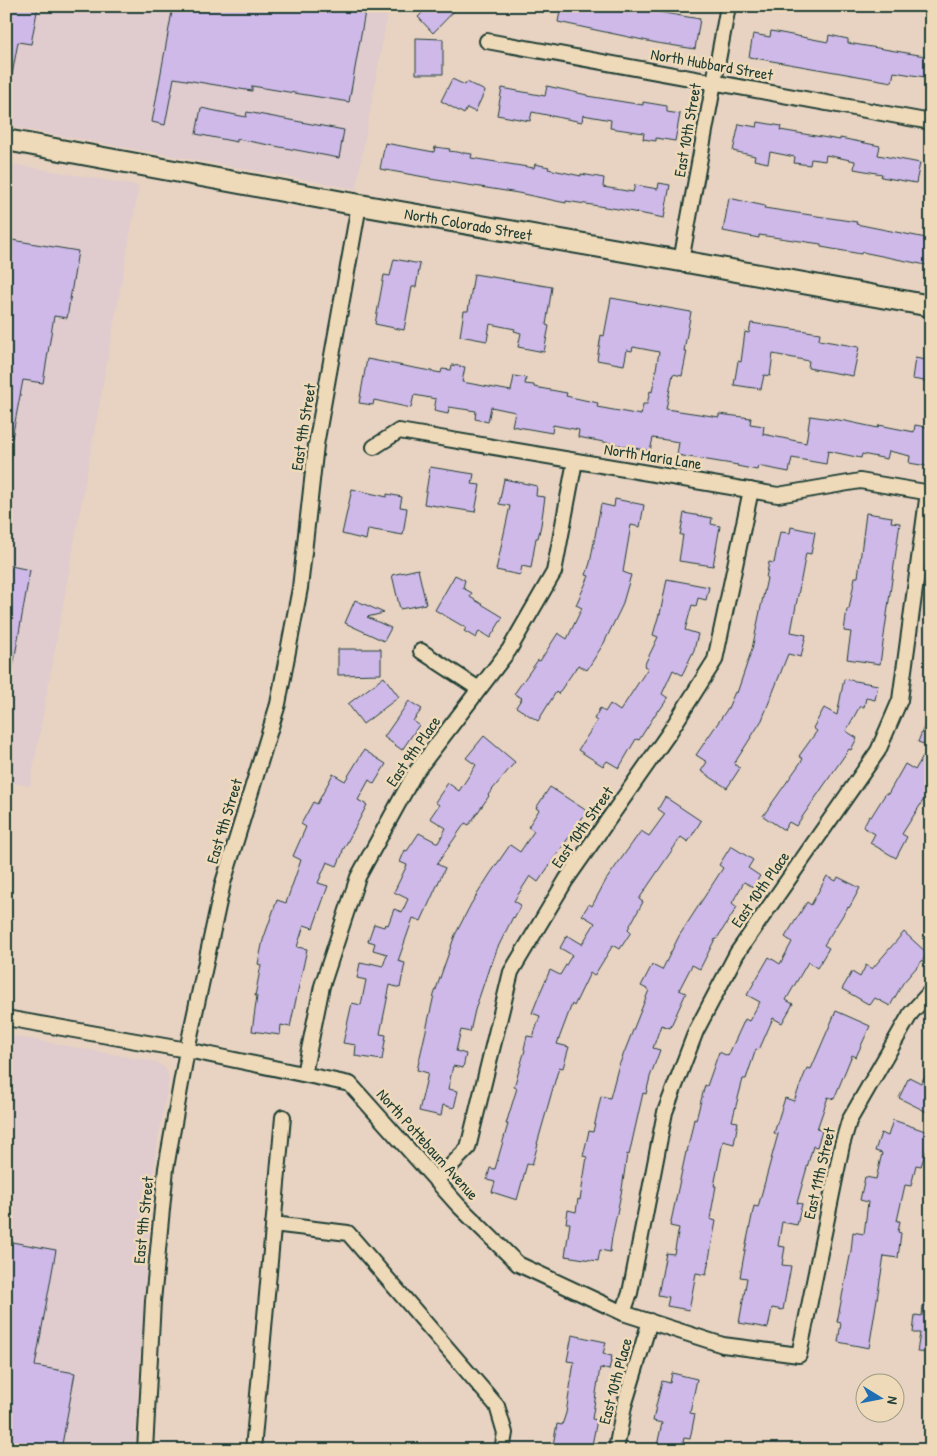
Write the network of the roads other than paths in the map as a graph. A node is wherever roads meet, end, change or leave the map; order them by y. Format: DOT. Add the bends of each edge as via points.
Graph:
graph roads {
  1 [pos="728,6"];
  2 [pos="487,42"];
  3 [pos="714,82"];
  4 [pos="931,122"];
  5 [pos="6,140"];
  6 [pos="359,205"];
  7 [pos="681,261"];
  8 [pos="931,306"];
  9 [pos="374,447"];
  10 [pos="575,461"];
  11 [pos="751,490"];
  12 [pos="929,492"];
  13 [pos="420,651"];
  14 [pos="479,689"];
  15 [pos="931,991"];
  16 [pos="6,1018"];
  17 [pos="187,1050"];
  18 [pos="304,1074"];
  19 [pos="283,1116"];
  20 [pos="436,1180"];
  21 [pos="273,1224"];
  22 [pos="623,1312"];
  23 [pos="650,1321"];
  24 [pos="799,1355"];
  25 [pos="145,1450"];
  26 [pos="254,1450"];
  27 [pos="502,1450"];
  28 [pos="616,1450"];
  1 -- 3 [label="street, East 10th Street"];
  2 -- 3 [label="street, North Hubbard Street"];
  3 -- 4 [label="street, North Hubbard Street"];
  3 -- 7 [label="street, East 10th Street"];
  5 -- 6 [label="street, North Colorado Street"];
  6 -- 7 [label="street, North Colorado Street"];
  6 -- 17 [label="street, East 9th Street" via="316,445 300,588 278,704 223,882"];
  7 -- 8 [label="street, North Colorado Street"];
  9 -- 10 [label="street, North Maria Lane" via="399,431"];
  10 -- 11 [label="street, North Maria Lane"];
  10 -- 14 [label="street, East 9th Place" via="554,572 509,650"];
  11 -- 12 [label="street, North Maria Lane" via="778,495 860,481"];
  11 -- 20 [label="street, East 10th Street" via="715,660 669,733 566,880 511,972 468,1148"];
  12 -- 22 [label="street, East 10th Place" via="900,700 878,751 737,953 696,1031 665,1112 630,1293"];
  13 -- 14 [label="street"];
  14 -- 18 [label="street, East 9th Place" via="415,773 358,877 322,986"];
  15 -- 24 [label="street, East 11th Street" via="911,1013 849,1121"];
  16 -- 17 [label="street, North Pottebaum Avenue"];
  17 -- 18 [label="street, North Pottebaum Avenue"];
  17 -- 25 [label="street, East 9th Street" via="166,1168 153,1301"];
  18 -- 20 [label="street, North Pottebaum Avenue" via="350,1084"];
  19 -- 21 [label="street"];
  20 -- 22 [label="street, North Pottebaum Avenue" via="518,1264"];
  21 -- 26 [label="street"];
  21 -- 27 [label="street" via="348,1233 497,1406 505,1433"];
  22 -- 23 [label="street, North Pottebaum Avenue"];
  23 -- 24 [label="street, North Pottebaum Avenue" via="723,1346"];
  23 -- 28 [label="street, East 10th Place" via="624,1406"];
}
